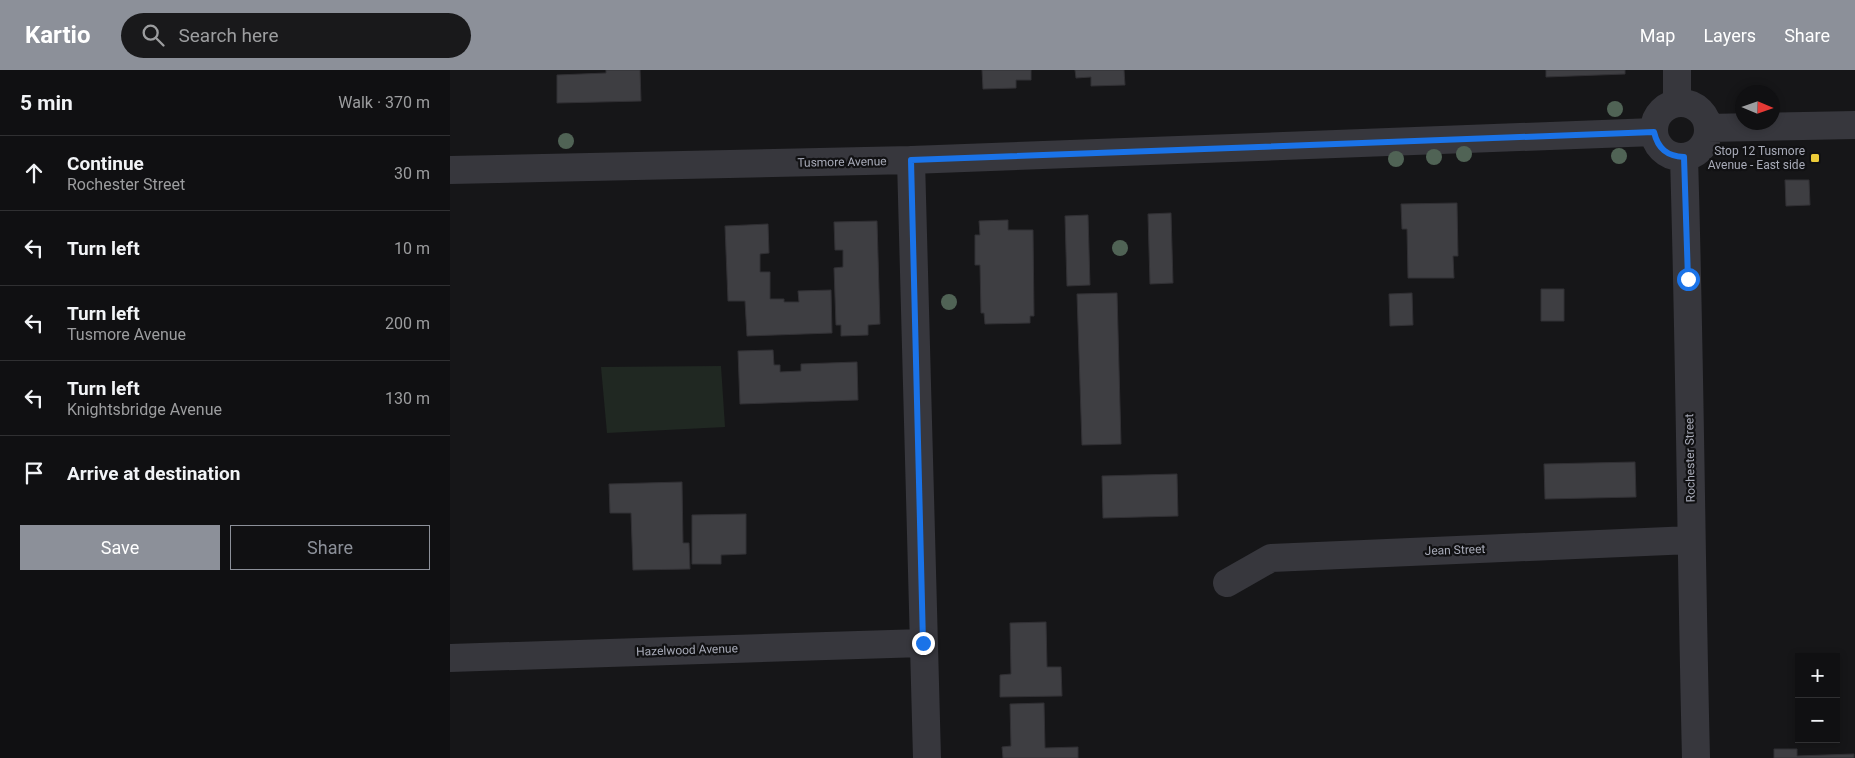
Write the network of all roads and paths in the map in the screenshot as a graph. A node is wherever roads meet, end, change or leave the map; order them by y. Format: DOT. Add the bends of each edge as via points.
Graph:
graph roads {
  1 [pos="1677,70"];
  2 [pos="1677,104"];
  3 [pos="1855,126"];
  4 [pos="1708,128"];
  5 [pos="1654,132"];
  6 [pos="1684,157"];
  7 [pos="911,160"];
  8 [pos="450,170"];
  9 [pos="1691,540"];
  10 [pos="1227,584"];
  11 [pos="923,643"];
  12 [pos="450,658"];
  13 [pos="927,758"];
  14 [pos="1696,758"];
  1 -- 2 [label="street"];
  2 -- 4 [label="street" via="1694,107 1706,119"];
  2 -- 5 [label="street" via="1660,113"];
  3 -- 4 [label="street"];
  4 -- 6 [label="street" via="1704,144 1692,155"];
  5 -- 6 [label="street" via="1663,151"];
  5 -- 7 [label="street, Tusmore Avenue"];
  6 -- 9 [label="street, Rochester Street"];
  7 -- 8 [label="street, Tusmore Avenue"];
  7 -- 11 [label="street"];
  9 -- 10 [label="street, Jean Street" via="1271,558"];
  9 -- 14 [label="street, Rochester Street"];
  11 -- 12 [label="street, Hazelwood Avenue"];
  11 -- 13 [label="street"];
}
